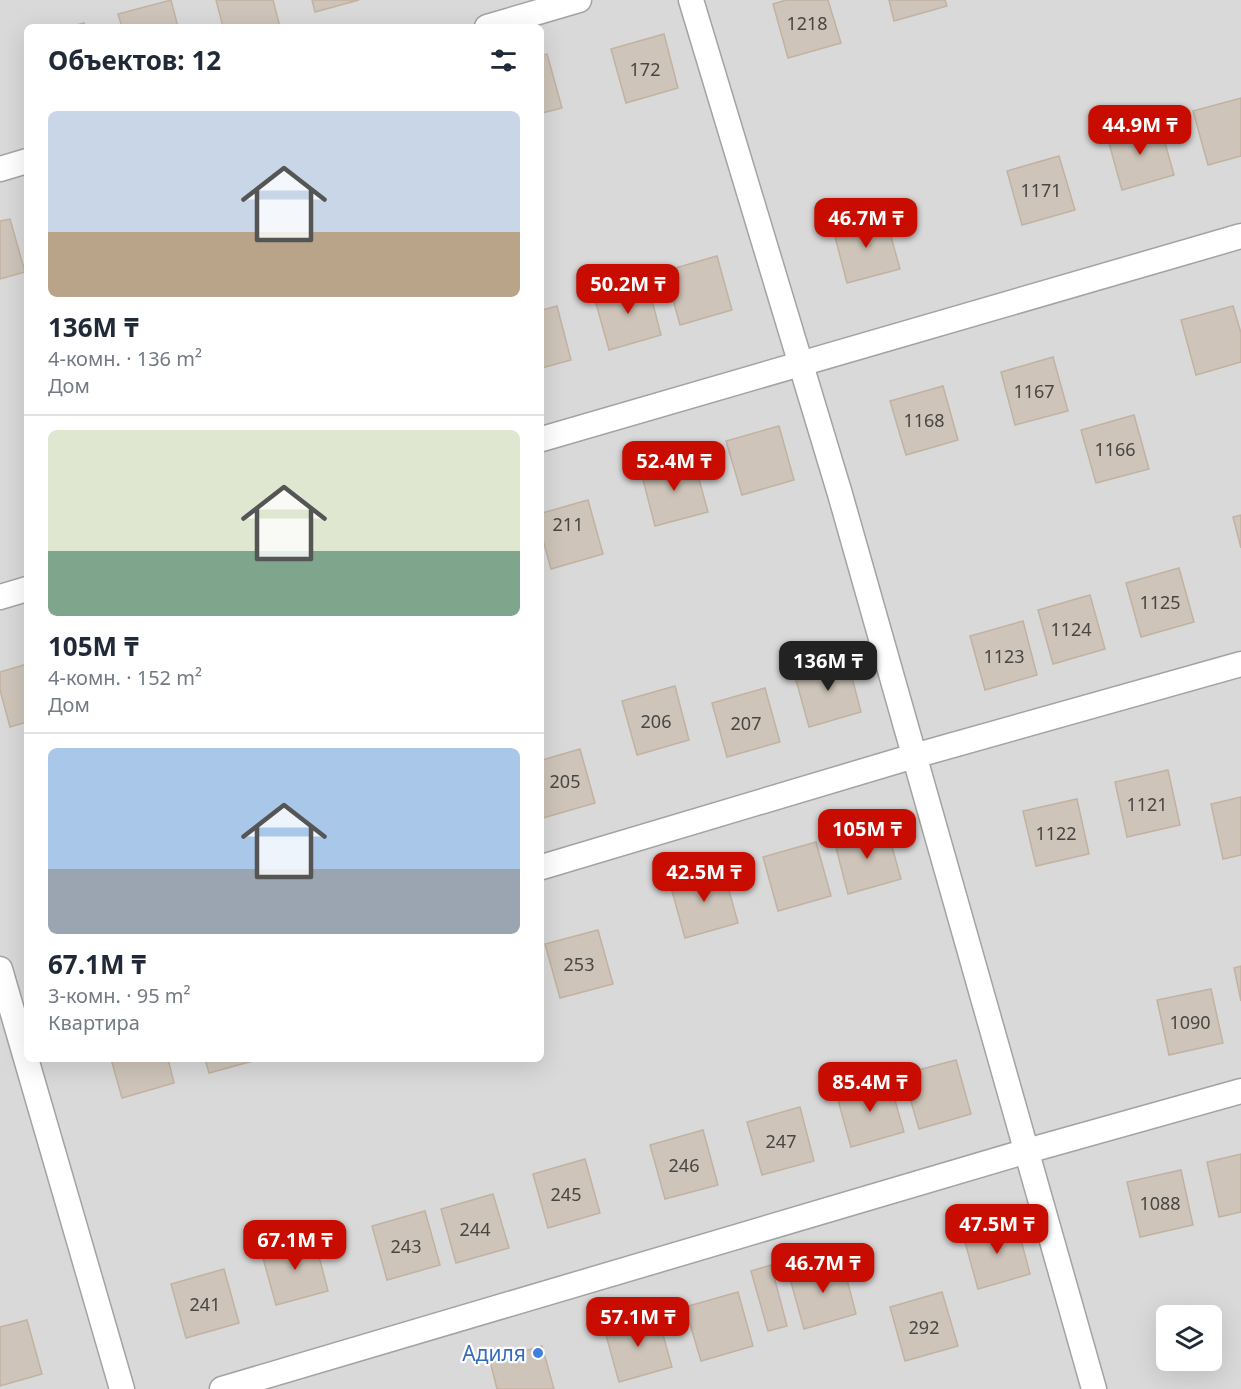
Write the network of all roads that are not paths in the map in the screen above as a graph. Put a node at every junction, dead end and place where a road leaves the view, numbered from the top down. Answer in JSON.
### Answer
{"nodes":[{"id":1,"x":579,"y":0,"type":"edge"},
{"id":2,"x":691,"y":0,"type":"edge"},
{"id":3,"x":497,"y":24,"type":"edge"},
{"id":4,"x":24,"y":162,"type":"edge"},
{"id":5,"x":0,"y":169,"type":"edge"},
{"id":6,"x":1241,"y":236,"type":"edge"},
{"id":7,"x":801,"y":364,"type":"junction"},
{"id":8,"x":544,"y":438,"type":"edge"},
{"id":9,"x":24,"y":590,"type":"edge"},
{"id":10,"x":0,"y":597,"type":"edge"},
{"id":11,"x":1241,"y":664,"type":"edge"},
{"id":12,"x":914,"y":756,"type":"junction"},
{"id":13,"x":544,"y":866,"type":"edge"},
{"id":14,"x":0,"y":969,"type":"edge"},
{"id":15,"x":14,"y":1023,"type":"edge"},
{"id":16,"x":24,"y":1057,"type":"edge"},
{"id":17,"x":26,"y":1062,"type":"edge"},
{"id":18,"x":1241,"y":1091,"type":"edge"},
{"id":19,"x":1027,"y":1151,"type":"junction"},
{"id":20,"x":122,"y":1389,"type":"edge"},
{"id":21,"x":222,"y":1389,"type":"edge"},
{"id":22,"x":1094,"y":1389,"type":"edge"}],
"edges":[{"from":1,"to":3,"type":"street"},
{"from":2,"to":7,"type":"street"},
{"from":4,"to":5,"type":"street"},
{"from":6,"to":7,"type":"street"},
{"from":7,"to":8,"type":"street"},
{"from":7,"to":12,"type":"street"},
{"from":9,"to":10,"type":"street"},
{"from":11,"to":12,"type":"street"},
{"from":12,"to":13,"type":"street"},
{"from":12,"to":19,"type":"street"},
{"from":14,"to":15,"type":"street"},
{"from":15,"to":16,"type":"street"},
{"from":17,"to":20,"type":"street"},
{"from":18,"to":19,"type":"street"},
{"from":19,"to":21,"type":"street"},
{"from":19,"to":22,"type":"street"}]}
